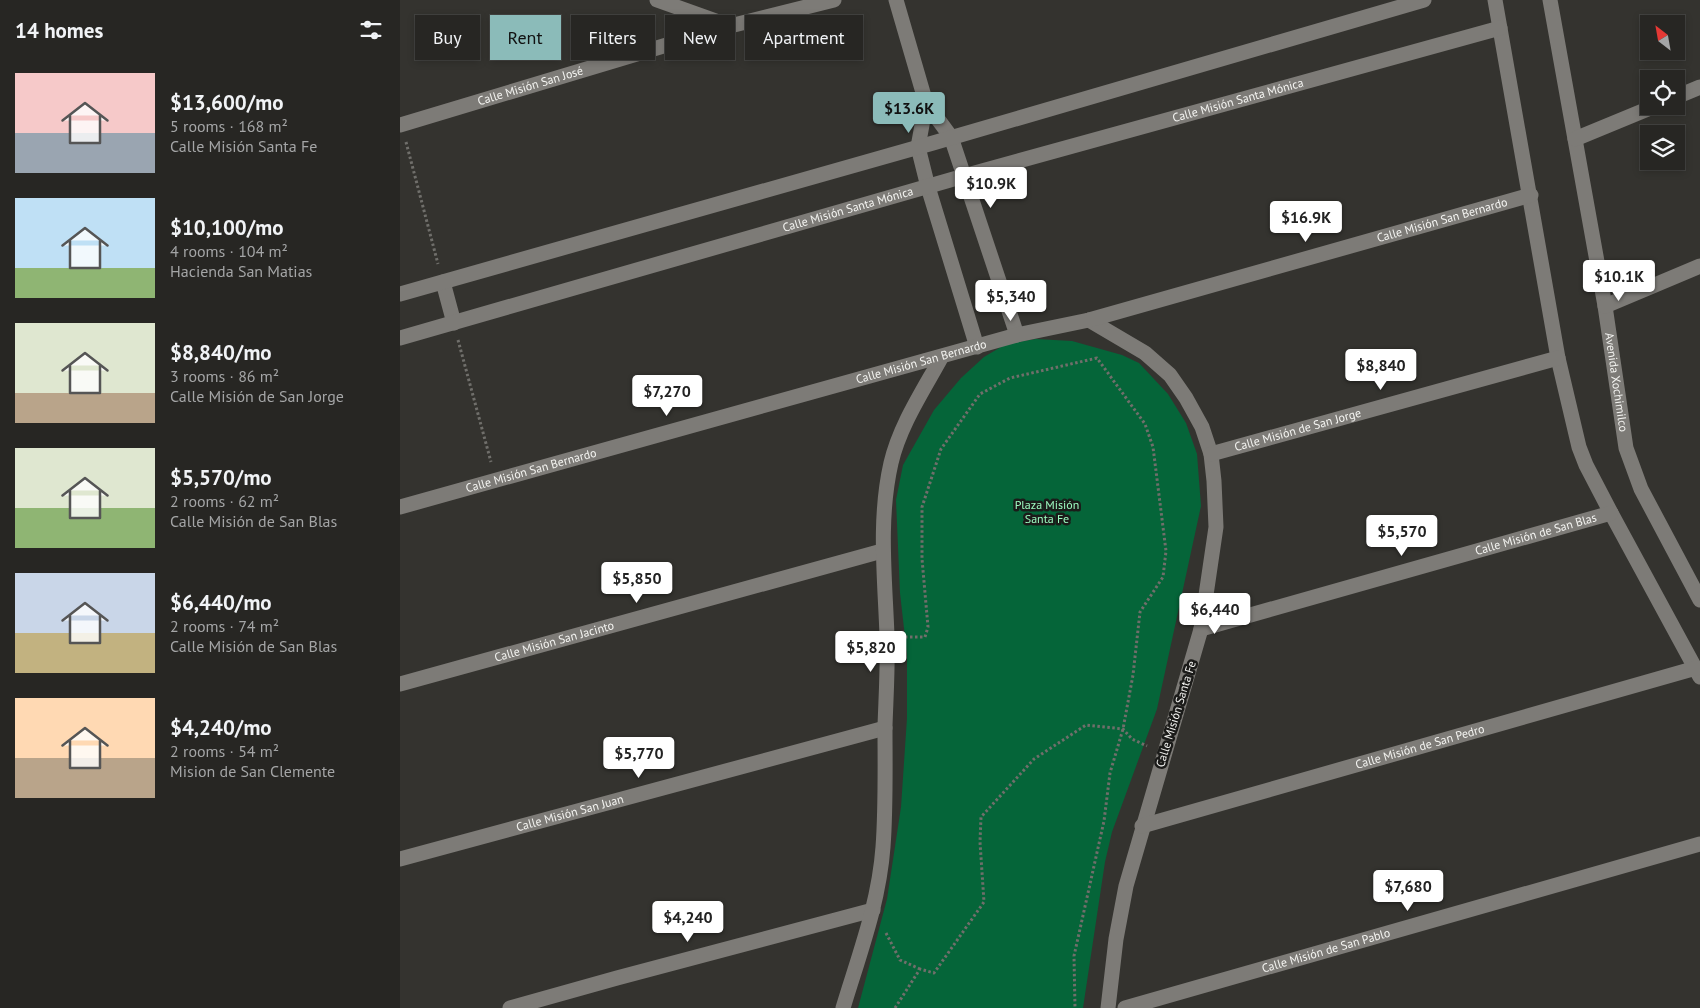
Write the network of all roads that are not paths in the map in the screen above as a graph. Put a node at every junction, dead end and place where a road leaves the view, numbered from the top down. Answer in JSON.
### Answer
{"nodes":[{"id":1,"x":657,"y":0,"type":"edge"},
{"id":2,"x":834,"y":0,"type":"edge"},
{"id":3,"x":896,"y":0,"type":"edge"},
{"id":4,"x":1424,"y":0,"type":"edge"},
{"id":5,"x":1495,"y":0,"type":"edge"},
{"id":6,"x":1550,"y":0,"type":"edge"},
{"id":7,"x":699,"y":15,"type":"edge"},
{"id":8,"x":735,"y":25,"type":"edge"},
{"id":9,"x":1500,"y":28,"type":"junction"},
{"id":10,"x":665,"y":46,"type":"edge"},
{"id":11,"x":1700,"y":88,"type":"edge"},
{"id":12,"x":1685,"y":94,"type":"edge"},
{"id":13,"x":926,"y":103,"type":"junction"},
{"id":14,"x":1640,"y":112,"type":"edge"},
{"id":15,"x":400,"y":125,"type":"edge"},
{"id":16,"x":951,"y":137,"type":"junction"},
{"id":17,"x":1574,"y":139,"type":"junction"},
{"id":18,"x":918,"y":147,"type":"junction"},
{"id":19,"x":964,"y":176,"type":"junction"},
{"id":20,"x":928,"y":187,"type":"junction"},
{"id":21,"x":1531,"y":195,"type":"junction"},
{"id":22,"x":1700,"y":266,"type":"edge"},
{"id":23,"x":443,"y":282,"type":"junction"},
{"id":24,"x":400,"y":294,"type":"edge"},
{"id":25,"x":1605,"y":306,"type":"junction"},
{"id":26,"x":1089,"y":320,"type":"junction"},
{"id":27,"x":454,"y":323,"type":"junction"},
{"id":28,"x":1017,"y":335,"type":"junction"},
{"id":29,"x":400,"y":338,"type":"edge"},
{"id":30,"x":978,"y":347,"type":"junction"},
{"id":31,"x":942,"y":358,"type":"junction"},
{"id":32,"x":1558,"y":358,"type":"junction"},
{"id":33,"x":1211,"y":454,"type":"junction"},
{"id":34,"x":400,"y":507,"type":"edge"},
{"id":35,"x":1611,"y":513,"type":"junction"},
{"id":36,"x":882,"y":551,"type":"junction"},
{"id":37,"x":1700,"y":600,"type":"edge"},
{"id":38,"x":1201,"y":629,"type":"junction"},
{"id":39,"x":1698,"y":672,"type":"edge"},
{"id":40,"x":400,"y":684,"type":"edge"},
{"id":41,"x":885,"y":728,"type":"junction"},
{"id":42,"x":1142,"y":826,"type":"junction"},
{"id":43,"x":1700,"y":844,"type":"edge"},
{"id":44,"x":400,"y":859,"type":"edge"},
{"id":45,"x":873,"y":910,"type":"junction"},
{"id":46,"x":510,"y":1008,"type":"edge"},
{"id":47,"x":843,"y":1008,"type":"edge"},
{"id":48,"x":1108,"y":1008,"type":"edge"},
{"id":49,"x":1125,"y":1008,"type":"edge"}],
"edges":[{"from":1,"to":7,"type":"street"},
{"from":2,"to":8,"type":"street","name":"Calle Misión San José"},
{"from":3,"to":13,"type":"street"},
{"from":4,"to":16,"type":"street"},
{"from":5,"to":9,"type":"street"},
{"from":6,"to":17,"type":"street","name":"Avenida Xochimilco"},
{"from":9,"to":19,"type":"street","name":"Calle Misión Santa Mónica"},
{"from":9,"to":21,"type":"street"},
{"from":10,"to":15,"type":"street","name":"Calle Misión San José"},
{"from":11,"to":12,"type":"street"},
{"from":13,"to":16,"type":"street"},
{"from":13,"to":18,"type":"street"},
{"from":14,"to":17,"type":"street"},
{"from":16,"to":18,"type":"street"},
{"from":16,"to":19,"type":"street"},
{"from":17,"to":25,"type":"street","name":"Avenida Xochimilco"},
{"from":18,"to":20,"type":"street"},
{"from":18,"to":23,"type":"street"},
{"from":19,"to":20,"type":"street","name":"Calle Misión Santa Mónica"},
{"from":19,"to":28,"type":"street"},
{"from":20,"to":27,"type":"street","name":"Calle Misión Santa Mónica"},
{"from":20,"to":30,"type":"street"},
{"from":21,"to":26,"type":"street","name":"Calle Misión San Bernardo"},
{"from":21,"to":32,"type":"street"},
{"from":22,"to":25,"type":"street"},
{"from":23,"to":24,"type":"street"},
{"from":23,"to":27,"type":"street"},
{"from":25,"to":37,"type":"street","name":"Avenida Xochimilco"},
{"from":26,"to":28,"type":"street","name":"Calle Misión San Bernardo"},
{"from":26,"to":33,"type":"street","name":"Calle Misión Santa Fe"},
{"from":27,"to":29,"type":"street","name":"Calle Misión Santa Mónica"},
{"from":28,"to":30,"type":"street","name":"Calle Misión San Bernardo"},
{"from":30,"to":31,"type":"street","name":"Calle Misión San Bernardo"},
{"from":31,"to":34,"type":"street","name":"Calle Misión San Bernardo"},
{"from":31,"to":36,"type":"street"},
{"from":32,"to":33,"type":"street","name":"Calle Misión de San Jorge"},
{"from":32,"to":35,"type":"street"},
{"from":33,"to":38,"type":"street","name":"Calle Misión Santa Fe"},
{"from":35,"to":38,"type":"street","name":"Calle Misión de San Blas"},
{"from":35,"to":39,"type":"street"},
{"from":36,"to":40,"type":"street","name":"Calle Misión San Jacinto"},
{"from":36,"to":41,"type":"street"},
{"from":38,"to":42,"type":"street","name":"Calle Misión Santa Fe"},
{"from":39,"to":42,"type":"street","name":"Calle Misión de San Pedro"},
{"from":41,"to":44,"type":"street","name":"Calle Misión San Juan"},
{"from":41,"to":45,"type":"street"},
{"from":42,"to":48,"type":"street","name":"Calle Misión Santa Fe"},
{"from":43,"to":49,"type":"street","name":"Calle Misión de San Pablo"},
{"from":45,"to":46,"type":"street"},
{"from":45,"to":47,"type":"street"}]}
